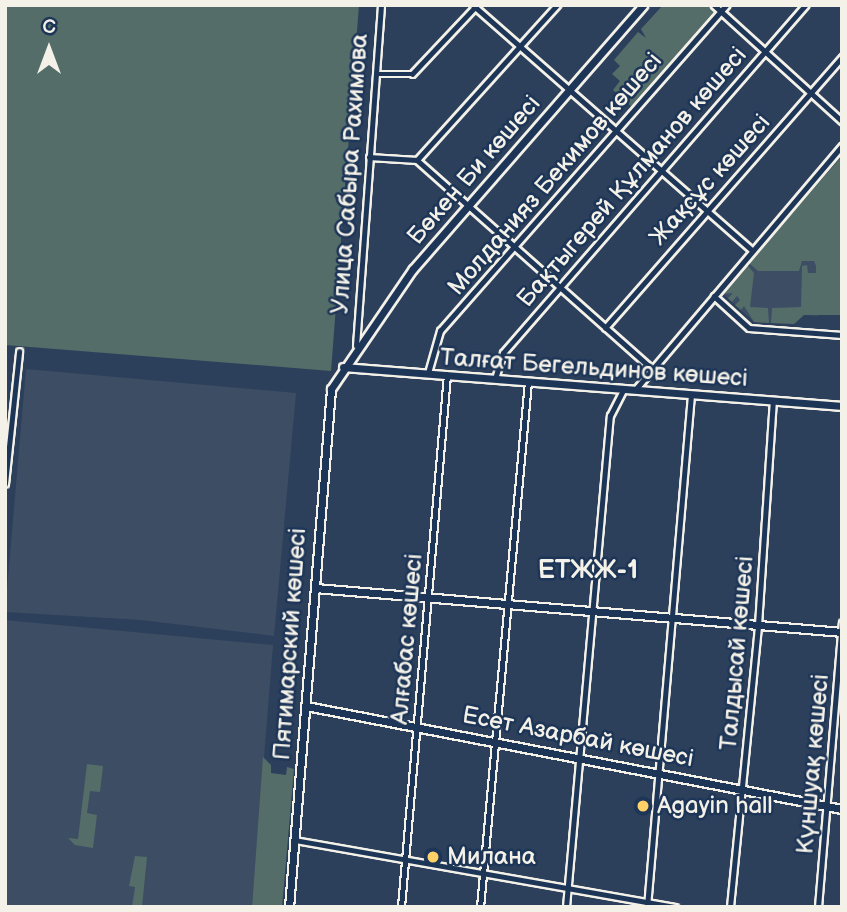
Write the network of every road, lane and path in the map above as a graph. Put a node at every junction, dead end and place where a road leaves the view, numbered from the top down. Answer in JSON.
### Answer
{"nodes":[{"id":1,"x":381,"y":5,"type":"edge"},
{"id":2,"x":557,"y":5,"type":"edge"},
{"id":3,"x":643,"y":5,"type":"edge"},
{"id":4,"x":715,"y":5,"type":"edge"},
{"id":5,"x":726,"y":5,"type":"edge"},
{"id":6,"x":806,"y":5,"type":"edge"},
{"id":7,"x":475,"y":6,"type":"edge"},
{"id":8,"x":721,"y":11,"type":"junction"},
{"id":9,"x":520,"y":46,"type":"junction"},
{"id":10,"x":765,"y":51,"type":"junction"},
{"id":11,"x":842,"y":57,"type":"edge"},
{"id":12,"x":376,"y":74,"type":"junction"},
{"id":13,"x":570,"y":89,"type":"junction"},
{"id":14,"x":811,"y":93,"type":"junction"},
{"id":15,"x":842,"y":121,"type":"edge"},
{"id":16,"x":616,"y":129,"type":"junction"},
{"id":17,"x":842,"y":146,"type":"edge"},
{"id":18,"x":369,"y":157,"type":"junction"},
{"id":19,"x":417,"y":160,"type":"junction"},
{"id":20,"x":661,"y":169,"type":"junction"},
{"id":21,"x":467,"y":205,"type":"junction"},
{"id":22,"x":705,"y":209,"type":"junction"},
{"id":23,"x":514,"y":246,"type":"junction"},
{"id":24,"x":751,"y":249,"type":"junction"},
{"id":25,"x":558,"y":287,"type":"junction"},
{"id":26,"x":713,"y":296,"type":"junction"},
{"id":27,"x":605,"y":328,"type":"junction"},
{"id":28,"x":842,"y":335,"type":"edge"},
{"id":29,"x":356,"y":346,"type":"junction"},
{"id":30,"x":19,"y":352,"type":"dead end"},
{"id":31,"x":343,"y":367,"type":"junction"},
{"id":32,"x":650,"y":367,"type":"junction"},
{"id":33,"x":428,"y":374,"type":"junction"},
{"id":34,"x":447,"y":375,"type":"junction"},
{"id":35,"x":495,"y":379,"type":"junction"},
{"id":36,"x":528,"y":381,"type":"junction"},
{"id":37,"x":332,"y":385,"type":"joint"},
{"id":38,"x":624,"y":389,"type":"junction"},
{"id":39,"x":635,"y":390,"type":"junction"},
{"id":40,"x":691,"y":395,"type":"junction"},
{"id":41,"x":773,"y":401,"type":"junction"},
{"id":42,"x":842,"y":406,"type":"edge"},
{"id":43,"x":6,"y":475,"type":"edge"},
{"id":44,"x":5,"y":484,"type":"edge"},
{"id":45,"x":315,"y":587,"type":"junction"},
{"id":46,"x":429,"y":598,"type":"junction"},
{"id":47,"x":509,"y":605,"type":"junction"},
{"id":48,"x":593,"y":612,"type":"junction"},
{"id":49,"x":675,"y":619,"type":"junction"},
{"id":50,"x":758,"y":625,"type":"junction"},
{"id":51,"x":841,"y":629,"type":"edge"},
{"id":52,"x":306,"y":706,"type":"junction"},
{"id":53,"x":417,"y":725,"type":"junction"},
{"id":54,"x":498,"y":742,"type":"junction"},
{"id":55,"x":580,"y":756,"type":"junction"},
{"id":56,"x":663,"y":771,"type":"junction"},
{"id":57,"x":744,"y":790,"type":"junction"},
{"id":58,"x":828,"y":806,"type":"junction"},
{"id":59,"x":842,"y":808,"type":"edge"},
{"id":60,"x":295,"y":840,"type":"junction"},
{"id":61,"x":405,"y":858,"type":"junction"},
{"id":62,"x":484,"y":874,"type":"junction"},
{"id":63,"x":568,"y":889,"type":"junction"},
{"id":64,"x":648,"y":904,"type":"edge"},
{"id":65,"x":289,"y":907,"type":"edge"},
{"id":66,"x":401,"y":907,"type":"edge"},
{"id":67,"x":480,"y":907,"type":"edge"},
{"id":68,"x":566,"y":907,"type":"edge"},
{"id":69,"x":675,"y":907,"type":"edge"},
{"id":70,"x":730,"y":907,"type":"edge"},
{"id":71,"x":818,"y":907,"type":"edge"}],
"edges":[{"from":1,"to":12,"type":"street","name":"Улица Сабыра Рахимова"},
{"from":2,"to":9,"type":"street"},
{"from":3,"to":13,"type":"street","name":"Бөкен Би көшесі"},
{"from":4,"to":8,"type":"street"},
{"from":5,"to":8,"type":"street","name":"Молданияз Бекимов көшесі"},
{"from":6,"to":10,"type":"street","name":"Бақтыгерей Құлманов көшесі"},
{"from":7,"to":9,"type":"street"},
{"from":7,"to":12,"type":"street"},
{"from":8,"to":10,"type":"street"},
{"from":8,"to":16,"type":"street","name":"Молданияз Бекимов көшесі"},
{"from":9,"to":13,"type":"street"},
{"from":9,"to":19,"type":"street"},
{"from":10,"to":14,"type":"street"},
{"from":10,"to":20,"type":"street","name":"Бақтыгерей Құлманов көшесі"},
{"from":11,"to":14,"type":"street","name":"Жақсұс көшесі"},
{"from":12,"to":18,"type":"street","name":"Улица Сабыра Рахимова"},
{"from":13,"to":16,"type":"street"},
{"from":13,"to":21,"type":"street","name":"Бөкен Би көшесі"},
{"from":14,"to":15,"type":"street"},
{"from":14,"to":22,"type":"street","name":"Жақсұс көшесі"},
{"from":16,"to":20,"type":"street"},
{"from":16,"to":23,"type":"street","name":"Молданияз Бекимов көшесі"},
{"from":17,"to":24,"type":"street"},
{"from":18,"to":19,"type":"street"},
{"from":18,"to":29,"type":"street","name":"Улица Сабыра Рахимова"},
{"from":19,"to":21,"type":"street"},
{"from":20,"to":22,"type":"street"},
{"from":20,"to":25,"type":"street","name":"Бақтыгерей Құлманов көшесі"},
{"from":21,"to":23,"type":"street"},
{"from":21,"to":29,"type":"street","name":"Бөкен Би көшесі"},
{"from":22,"to":24,"type":"street"},
{"from":22,"to":27,"type":"street","name":"Жақсұс көшесі"},
{"from":23,"to":25,"type":"street"},
{"from":23,"to":33,"type":"street","name":"Молданияз Бекимов көшесі"},
{"from":24,"to":26,"type":"street"},
{"from":25,"to":27,"type":"street"},
{"from":25,"to":35,"type":"street","name":"Бақтыгерей Құлманов көшесі"},
{"from":26,"to":28,"type":"street"},
{"from":26,"to":32,"type":"street"},
{"from":27,"to":32,"type":"street"},
{"from":29,"to":31,"type":"street","name":"Бөкен Би көшесі"},
{"from":30,"to":43,"type":"street"},
{"from":31,"to":33,"type":"street","name":"Талғат Бегельдинов көшесі"},
{"from":31,"to":37,"type":"street","name":"Бөкен Би көшесі"},
{"from":32,"to":39,"type":"street"},
{"from":33,"to":34,"type":"street","name":"Талғат Бегельдинов көшесі"},
{"from":34,"to":35,"type":"street","name":"Талғат Бегельдинов көшесі"},
{"from":34,"to":46,"type":"street","name":"Алғабас көшесі"},
{"from":35,"to":36,"type":"street","name":"Талғат Бегельдинов көшесі"},
{"from":36,"to":38,"type":"street","name":"Талғат Бегельдинов көшесі"},
{"from":36,"to":47,"type":"street"},
{"from":37,"to":45,"type":"street","name":"Пятимарский көшесі"},
{"from":38,"to":39,"type":"street","name":"Талғат Бегельдинов көшесі"},
{"from":38,"to":48,"type":"street"},
{"from":39,"to":40,"type":"street","name":"Талғат Бегельдинов көшесі"},
{"from":40,"to":41,"type":"street","name":"Талғат Бегельдинов көшесі"},
{"from":40,"to":49,"type":"street"},
{"from":41,"to":42,"type":"street","name":"Талғат Бегельдинов көшесі"},
{"from":41,"to":50,"type":"street","name":"Талдысай көшесі"},
{"from":43,"to":44,"type":"street"},
{"from":45,"to":46,"type":"street"},
{"from":45,"to":52,"type":"street","name":"Пятимарский көшесі"},
{"from":46,"to":47,"type":"street"},
{"from":46,"to":53,"type":"street","name":"Алғабас көшесі"},
{"from":47,"to":48,"type":"street"},
{"from":47,"to":54,"type":"street"},
{"from":48,"to":49,"type":"street"},
{"from":48,"to":55,"type":"street"},
{"from":49,"to":50,"type":"street"},
{"from":49,"to":56,"type":"street"},
{"from":50,"to":51,"type":"street"},
{"from":50,"to":57,"type":"street","name":"Талдысай көшесі"},
{"from":51,"to":58,"type":"street","name":"Күншуақ көшесі"},
{"from":52,"to":53,"type":"street","name":"Есет Азарбай көшесі"},
{"from":52,"to":60,"type":"street","name":"Пятимарский көшесі"},
{"from":53,"to":54,"type":"street","name":"Есет Азарбай көшесі"},
{"from":53,"to":61,"type":"street","name":"Алғабас көшесі"},
{"from":54,"to":55,"type":"street","name":"Есет Азарбай көшесі"},
{"from":54,"to":62,"type":"street"},
{"from":55,"to":56,"type":"street","name":"Есет Азарбай көшесі"},
{"from":55,"to":63,"type":"street"},
{"from":56,"to":57,"type":"street","name":"Есет Азарбай көшесі"},
{"from":56,"to":64,"type":"street"},
{"from":57,"to":58,"type":"street","name":"Есет Азарбай көшесі"},
{"from":57,"to":70,"type":"street","name":"Талдысай көшесі"},
{"from":58,"to":59,"type":"street","name":"Есет Азарбай көшесі"},
{"from":58,"to":71,"type":"street","name":"Күншуақ көшесі"},
{"from":60,"to":61,"type":"street"},
{"from":60,"to":65,"type":"street","name":"Пятимарский көшесі"},
{"from":61,"to":62,"type":"street"},
{"from":61,"to":66,"type":"street","name":"Алғабас көшесі"},
{"from":62,"to":63,"type":"street"},
{"from":62,"to":67,"type":"street"},
{"from":63,"to":64,"type":"street"},
{"from":63,"to":68,"type":"street"},
{"from":64,"to":69,"type":"street"}]}
